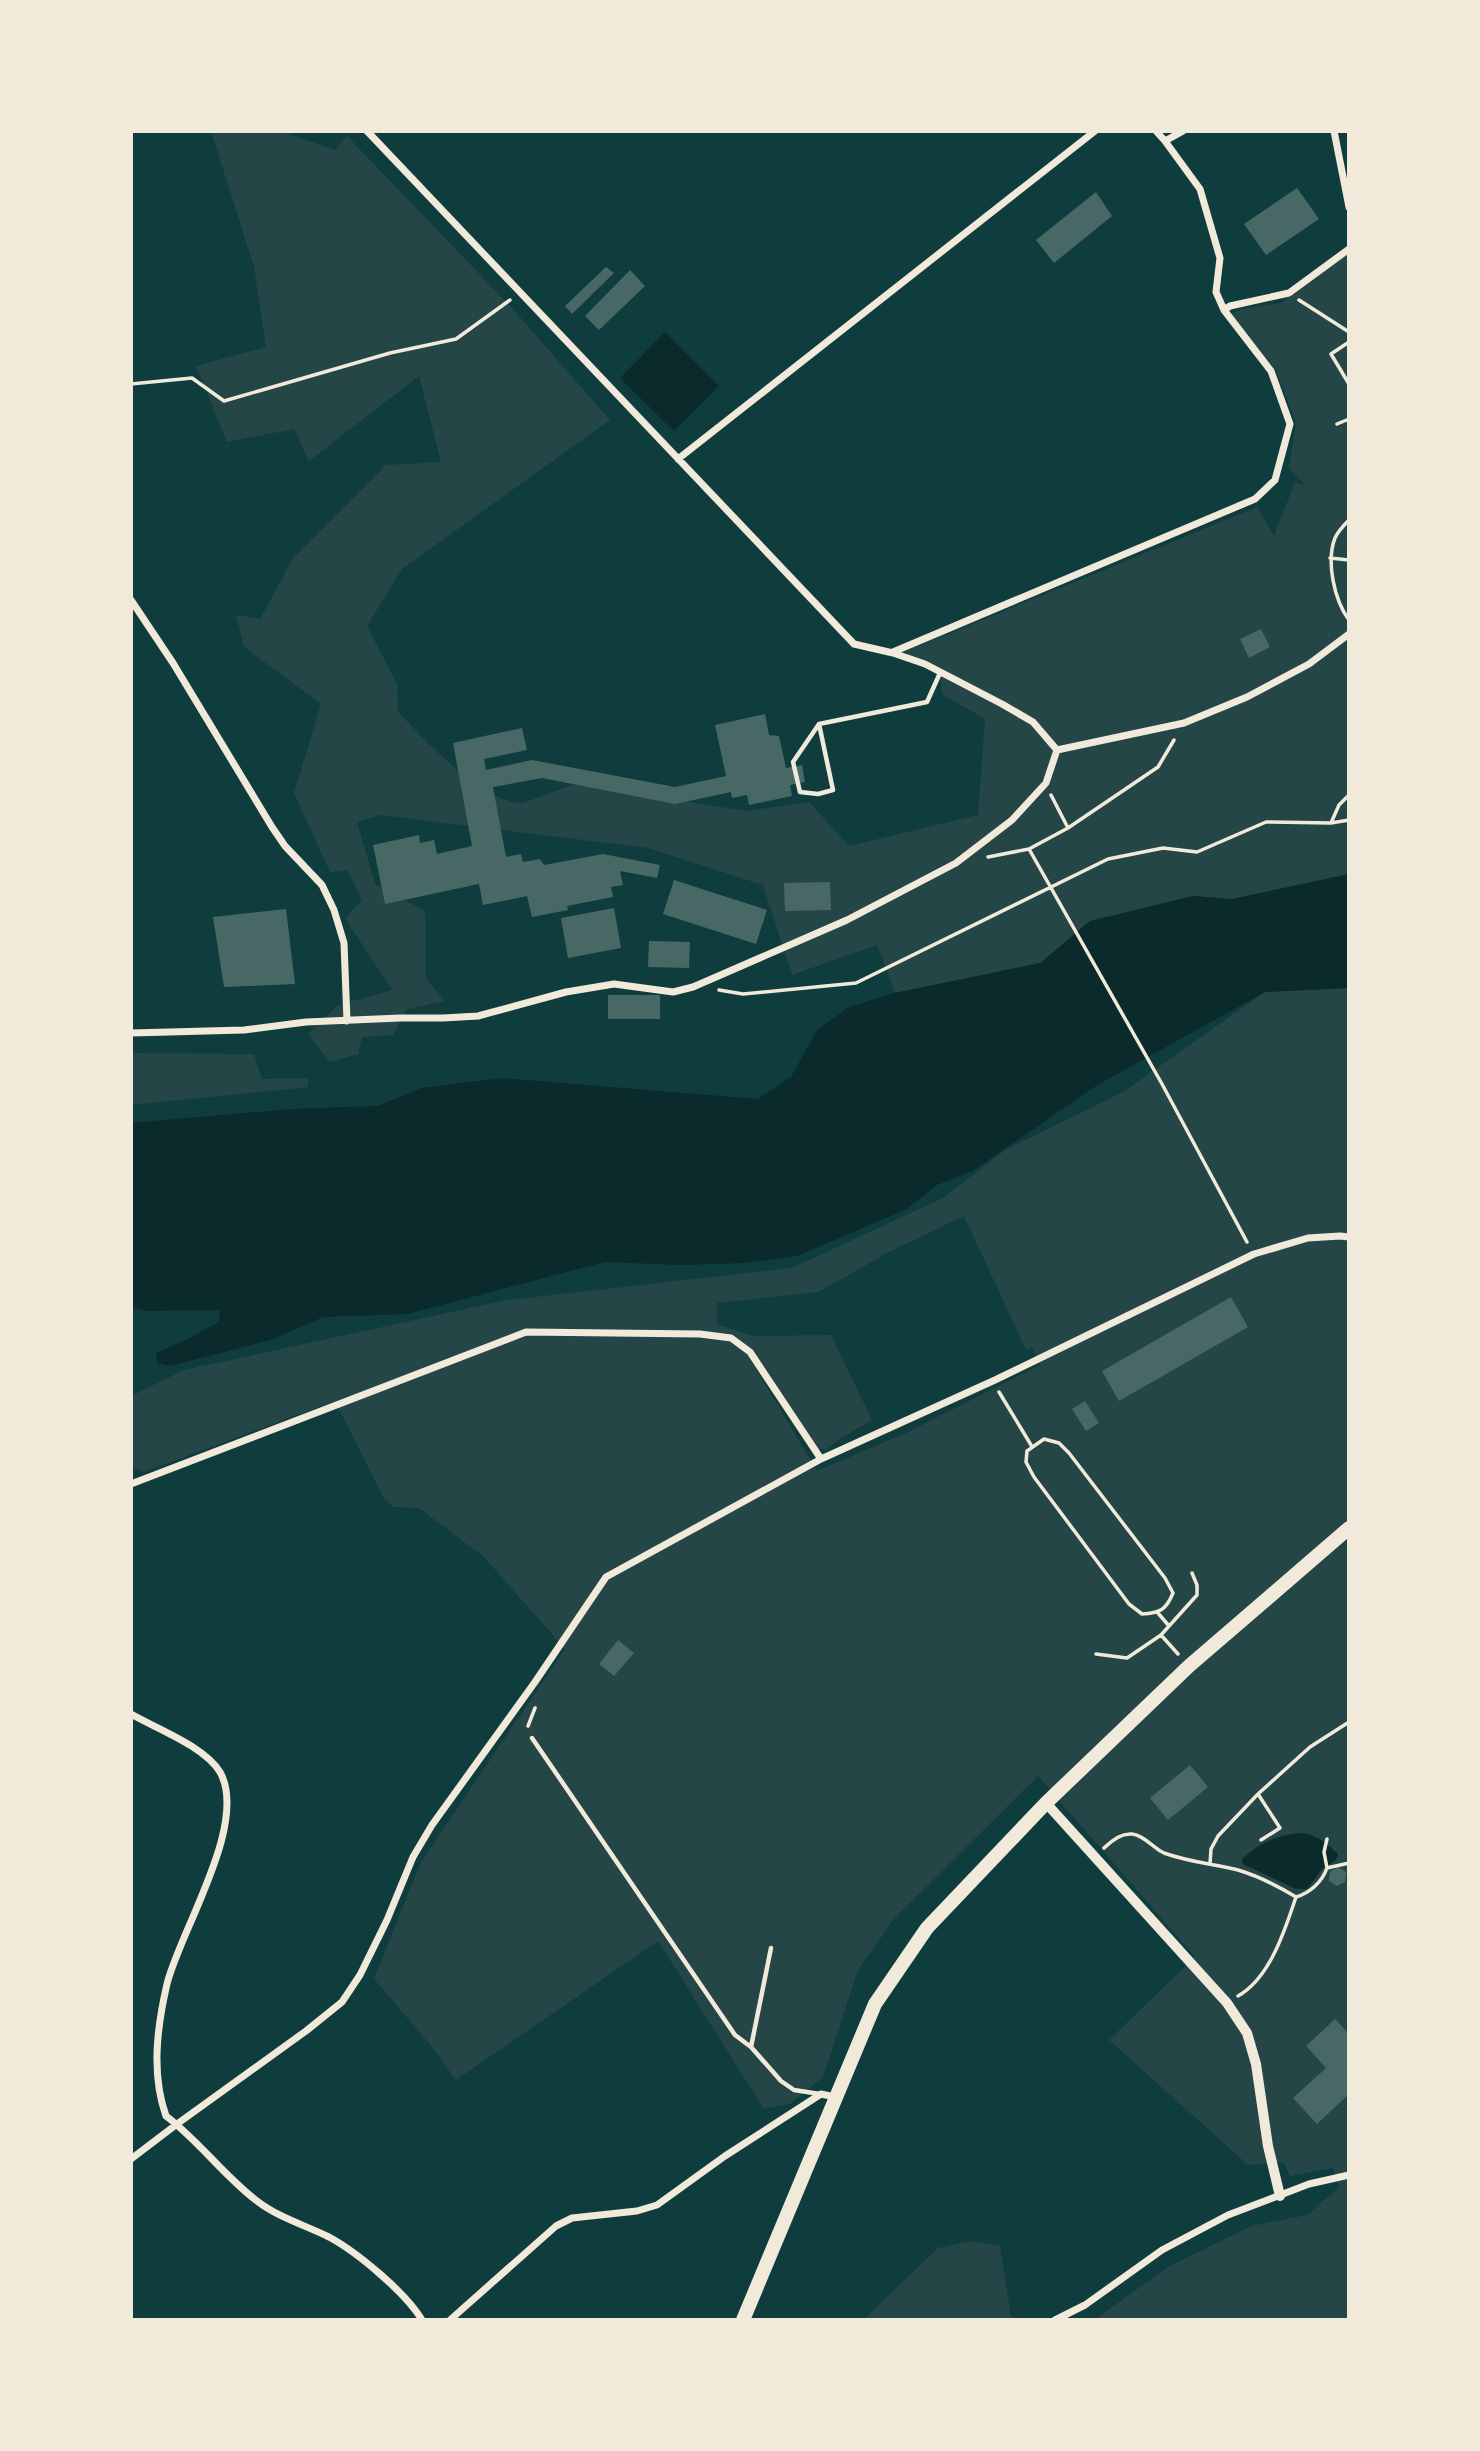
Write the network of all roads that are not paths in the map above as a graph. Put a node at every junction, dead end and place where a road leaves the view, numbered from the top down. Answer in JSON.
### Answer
{"nodes":[{"id":1,"x":367,"y":131,"type":"edge"},
{"id":2,"x":1096,"y":131,"type":"edge"},
{"id":3,"x":1156,"y":131,"type":"edge"},
{"id":4,"x":1183,"y":131,"type":"edge"},
{"id":5,"x":1334,"y":131,"type":"edge"},
{"id":6,"x":1165,"y":141,"type":"junction"},
{"id":7,"x":1349,"y":207,"type":"edge"},
{"id":8,"x":1349,"y":248,"type":"edge"},
{"id":9,"x":1224,"y":310,"type":"junction"},
{"id":10,"x":678,"y":459,"type":"junction"},
{"id":11,"x":131,"y":600,"type":"edge"},
{"id":12,"x":1349,"y":634,"type":"edge"},
{"id":13,"x":892,"y":653,"type":"junction"},
{"id":14,"x":940,"y":672,"type":"junction"},
{"id":15,"x":819,"y":724,"type":"junction"},
{"id":16,"x":1057,"y":750,"type":"junction"},
{"id":17,"x":347,"y":1021,"type":"junction"},
{"id":18,"x":131,"y":1033,"type":"edge"},
{"id":19,"x":1349,"y":1237,"type":"edge"},
{"id":20,"x":821,"y":1459,"type":"junction"},
{"id":21,"x":131,"y":1484,"type":"edge"},
{"id":22,"x":1349,"y":1528,"type":"edge"},
{"id":23,"x":131,"y":1714,"type":"edge"},
{"id":24,"x":532,"y":1738,"type":"dead end"},
{"id":25,"x":1045,"y":1803,"type":"junction"},
{"id":26,"x":771,"y":1948,"type":"dead end"},
{"id":27,"x":751,"y":2047,"type":"junction"},
{"id":28,"x":828,"y":2096,"type":"junction"},
{"id":29,"x":177,"y":2124,"type":"junction"},
{"id":30,"x":131,"y":2159,"type":"edge"},
{"id":31,"x":1349,"y":2175,"type":"edge"},
{"id":32,"x":1280,"y":2196,"type":"junction"},
{"id":33,"x":422,"y":2320,"type":"edge"},
{"id":34,"x":450,"y":2320,"type":"edge"},
{"id":35,"x":743,"y":2320,"type":"edge"},
{"id":36,"x":1055,"y":2320,"type":"edge"}],
"edges":[{"from":1,"to":10,"type":"street"},
{"from":2,"to":10,"type":"street"},
{"from":3,"to":6,"type":"street"},
{"from":4,"to":6,"type":"street"},
{"from":5,"to":7,"type":"street"},
{"from":6,"to":9,"type":"street"},
{"from":8,"to":9,"type":"street"},
{"from":9,"to":13,"type":"street"},
{"from":10,"to":13,"type":"street"},
{"from":11,"to":17,"type":"street"},
{"from":12,"to":16,"type":"street"},
{"from":13,"to":14,"type":"street"},
{"from":14,"to":15,"type":"lane"},
{"from":14,"to":16,"type":"street"},
{"from":15,"to":15,"type":"lane"},
{"from":16,"to":17,"type":"street"},
{"from":17,"to":18,"type":"street"},
{"from":19,"to":20,"type":"street"},
{"from":20,"to":21,"type":"street"},
{"from":20,"to":29,"type":"street"},
{"from":22,"to":25,"type":"main road"},
{"from":23,"to":29,"type":"street"},
{"from":24,"to":27,"type":"lane"},
{"from":25,"to":28,"type":"main road"},
{"from":25,"to":32,"type":"street"},
{"from":26,"to":27,"type":"lane"},
{"from":27,"to":28,"type":"lane"},
{"from":28,"to":34,"type":"street"},
{"from":28,"to":35,"type":"main road"},
{"from":29,"to":30,"type":"street"},
{"from":29,"to":33,"type":"street"},
{"from":31,"to":32,"type":"street"},
{"from":32,"to":36,"type":"street"}]}
